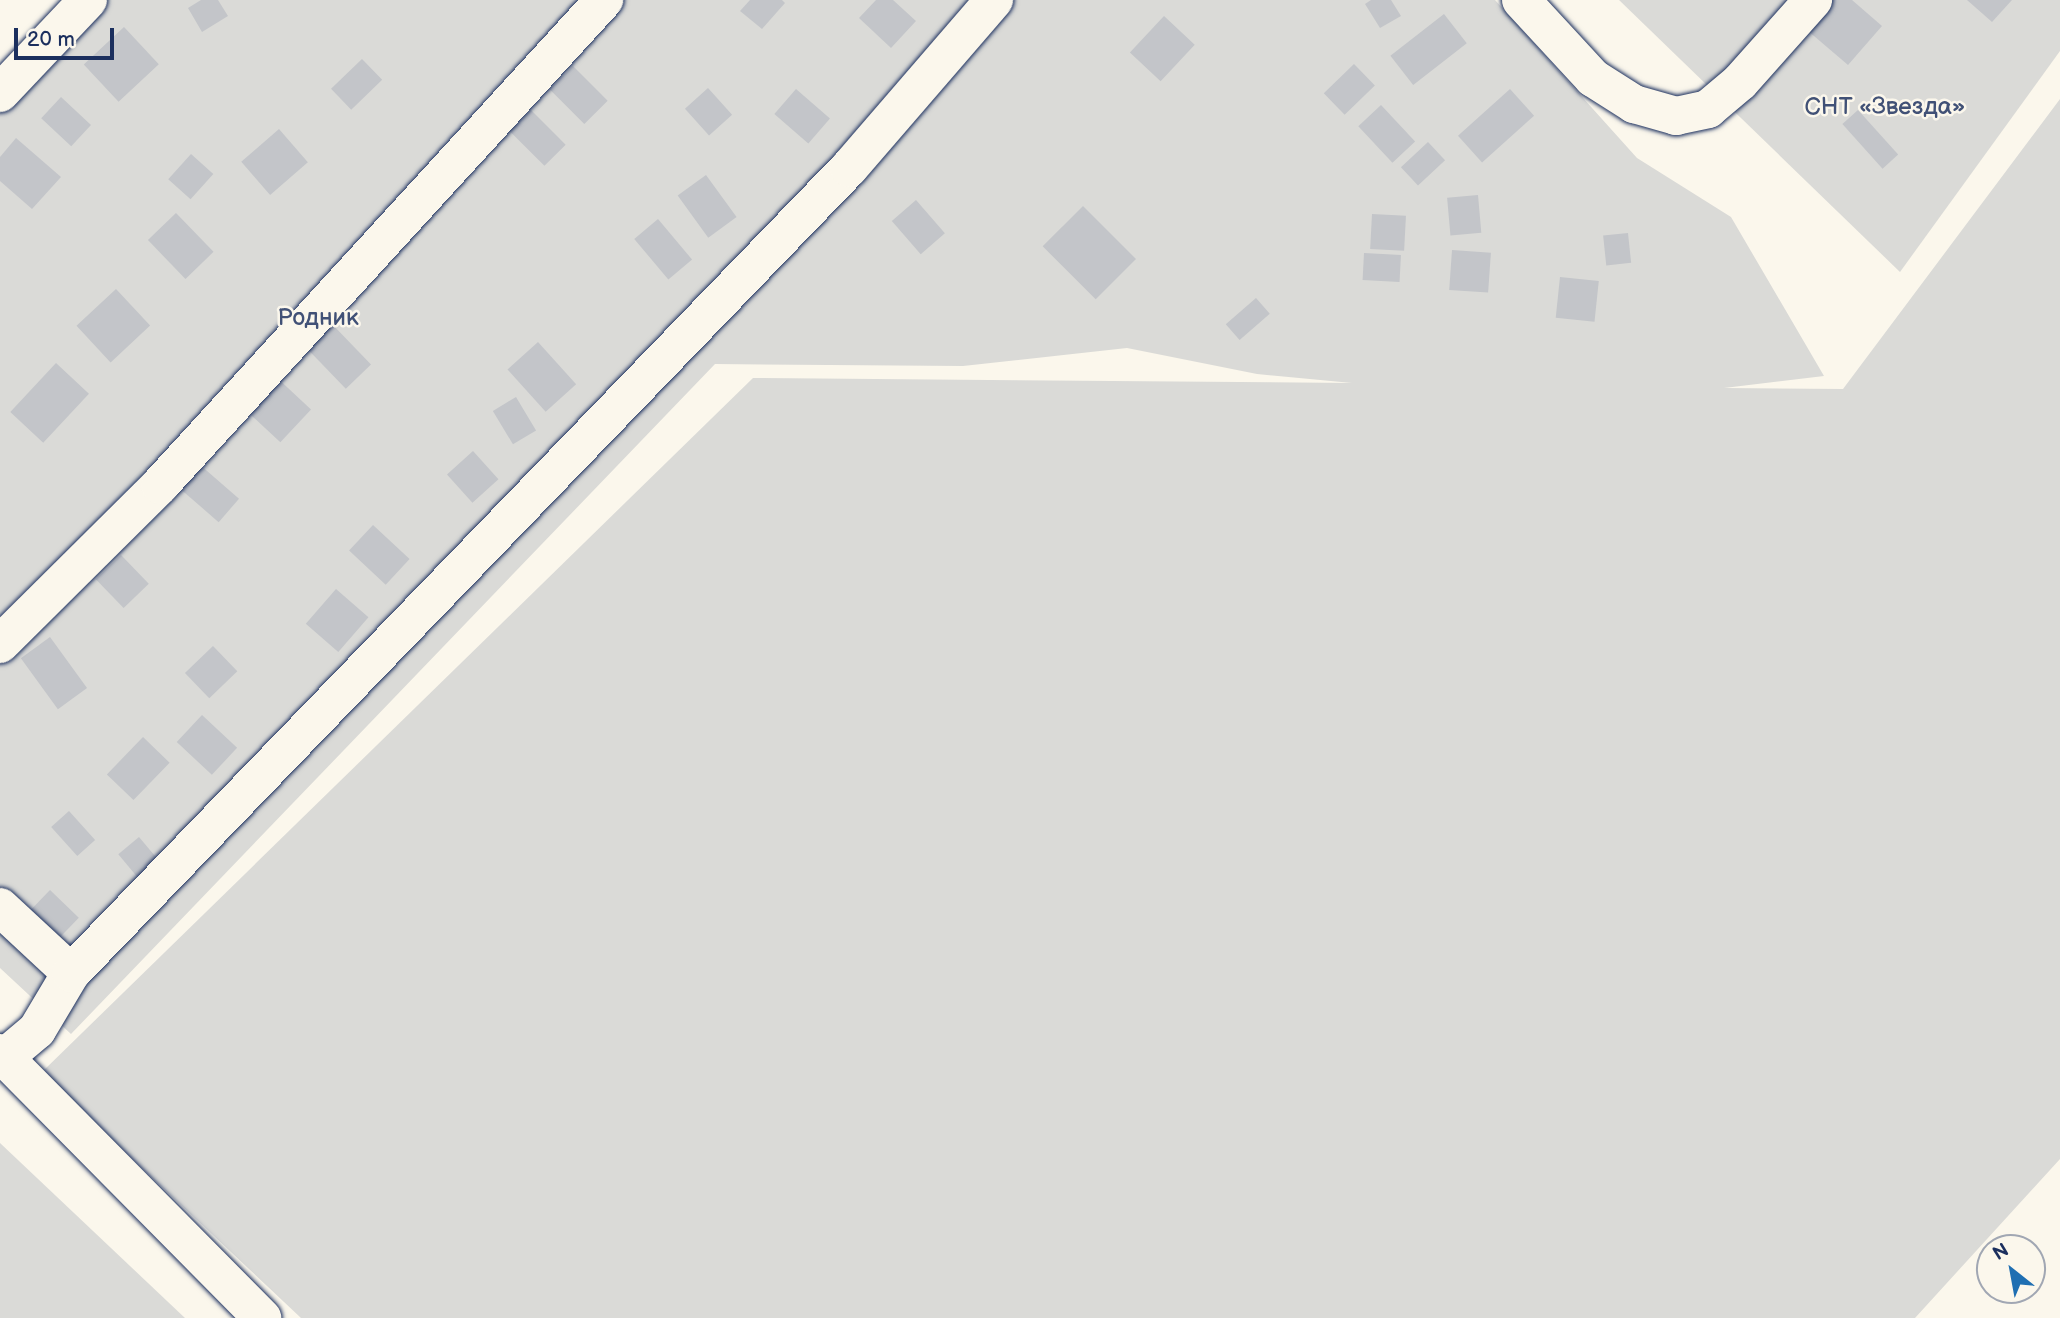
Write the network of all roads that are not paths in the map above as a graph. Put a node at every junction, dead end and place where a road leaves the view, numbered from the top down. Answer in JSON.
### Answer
{"nodes":[{"id":1,"x":88,"y":0,"type":"edge"},
{"id":2,"x":604,"y":0,"type":"edge"},
{"id":3,"x":994,"y":0,"type":"edge"},
{"id":4,"x":1521,"y":0,"type":"edge"},
{"id":5,"x":1812,"y":0,"type":"edge"},
{"id":6,"x":0,"y":93,"type":"edge"},
{"id":7,"x":0,"y":644,"type":"edge"},
{"id":8,"x":0,"y":908,"type":"edge"},
{"id":9,"x":71,"y":973,"type":"junction"},
{"id":10,"x":2,"y":1055,"type":"edge"},
{"id":11,"x":262,"y":1318,"type":"edge"}],
"edges":[{"from":1,"to":6,"type":"street"},
{"from":2,"to":7,"type":"street"},
{"from":3,"to":9,"type":"street"},
{"from":4,"to":5,"type":"street"},
{"from":8,"to":9,"type":"street"},
{"from":9,"to":10,"type":"street"},
{"from":10,"to":11,"type":"street"}]}
